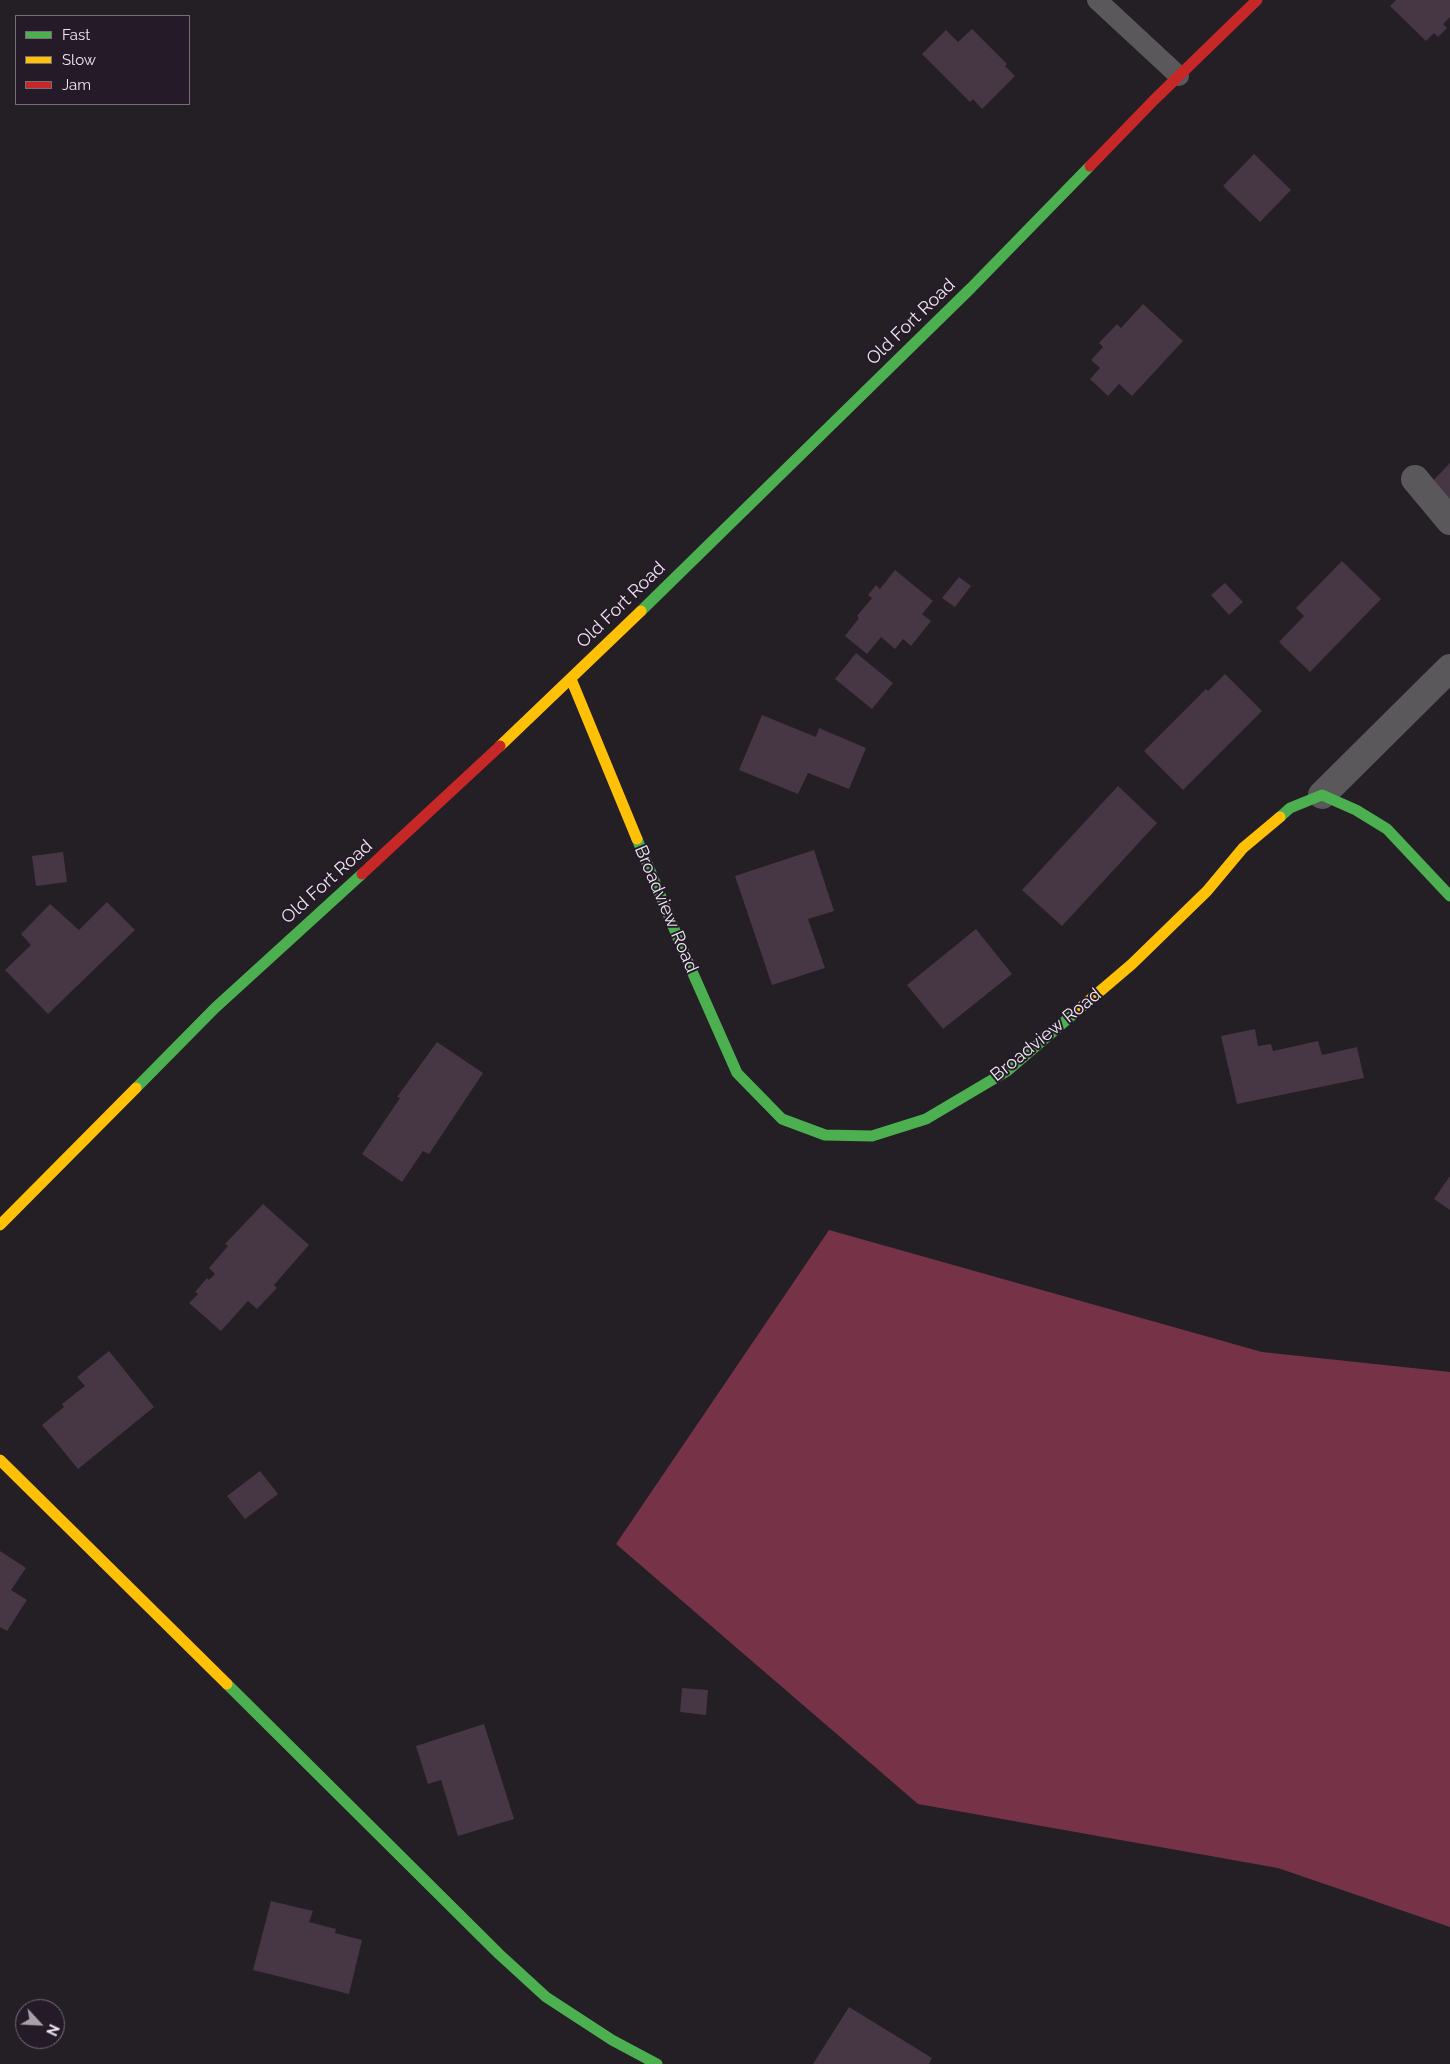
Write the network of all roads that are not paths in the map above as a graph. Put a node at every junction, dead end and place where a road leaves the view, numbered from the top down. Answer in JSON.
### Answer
{"nodes":[{"id":1,"x":1097,"y":0,"type":"edge"},
{"id":2,"x":1257,"y":0,"type":"edge"},
{"id":3,"x":1179,"y":76,"type":"junction"},
{"id":4,"x":1415,"y":479,"type":"dead end"},
{"id":5,"x":1450,"y":521,"type":"edge"},
{"id":6,"x":1450,"y":668,"type":"edge"},
{"id":7,"x":571,"y":679,"type":"junction"},
{"id":8,"x":1322,"y":795,"type":"junction"},
{"id":9,"x":1450,"y":896,"type":"edge"},
{"id":10,"x":0,"y":1225,"type":"edge"},
{"id":11,"x":0,"y":1460,"type":"edge"},
{"id":12,"x":657,"y":2064,"type":"edge"}],
"edges":[{"from":1,"to":3,"type":"lane"},
{"from":2,"to":3,"type":"street","name":"Old Fort Road"},
{"from":3,"to":7,"type":"street","name":"Old Fort Road"},
{"from":4,"to":5,"type":"street"},
{"from":6,"to":8,"type":"street","name":"Broadview Road"},
{"from":7,"to":8,"type":"street","name":"Broadview Road"},
{"from":7,"to":10,"type":"street","name":"Old Fort Road"},
{"from":8,"to":9,"type":"street"},
{"from":11,"to":12,"type":"street"}]}
